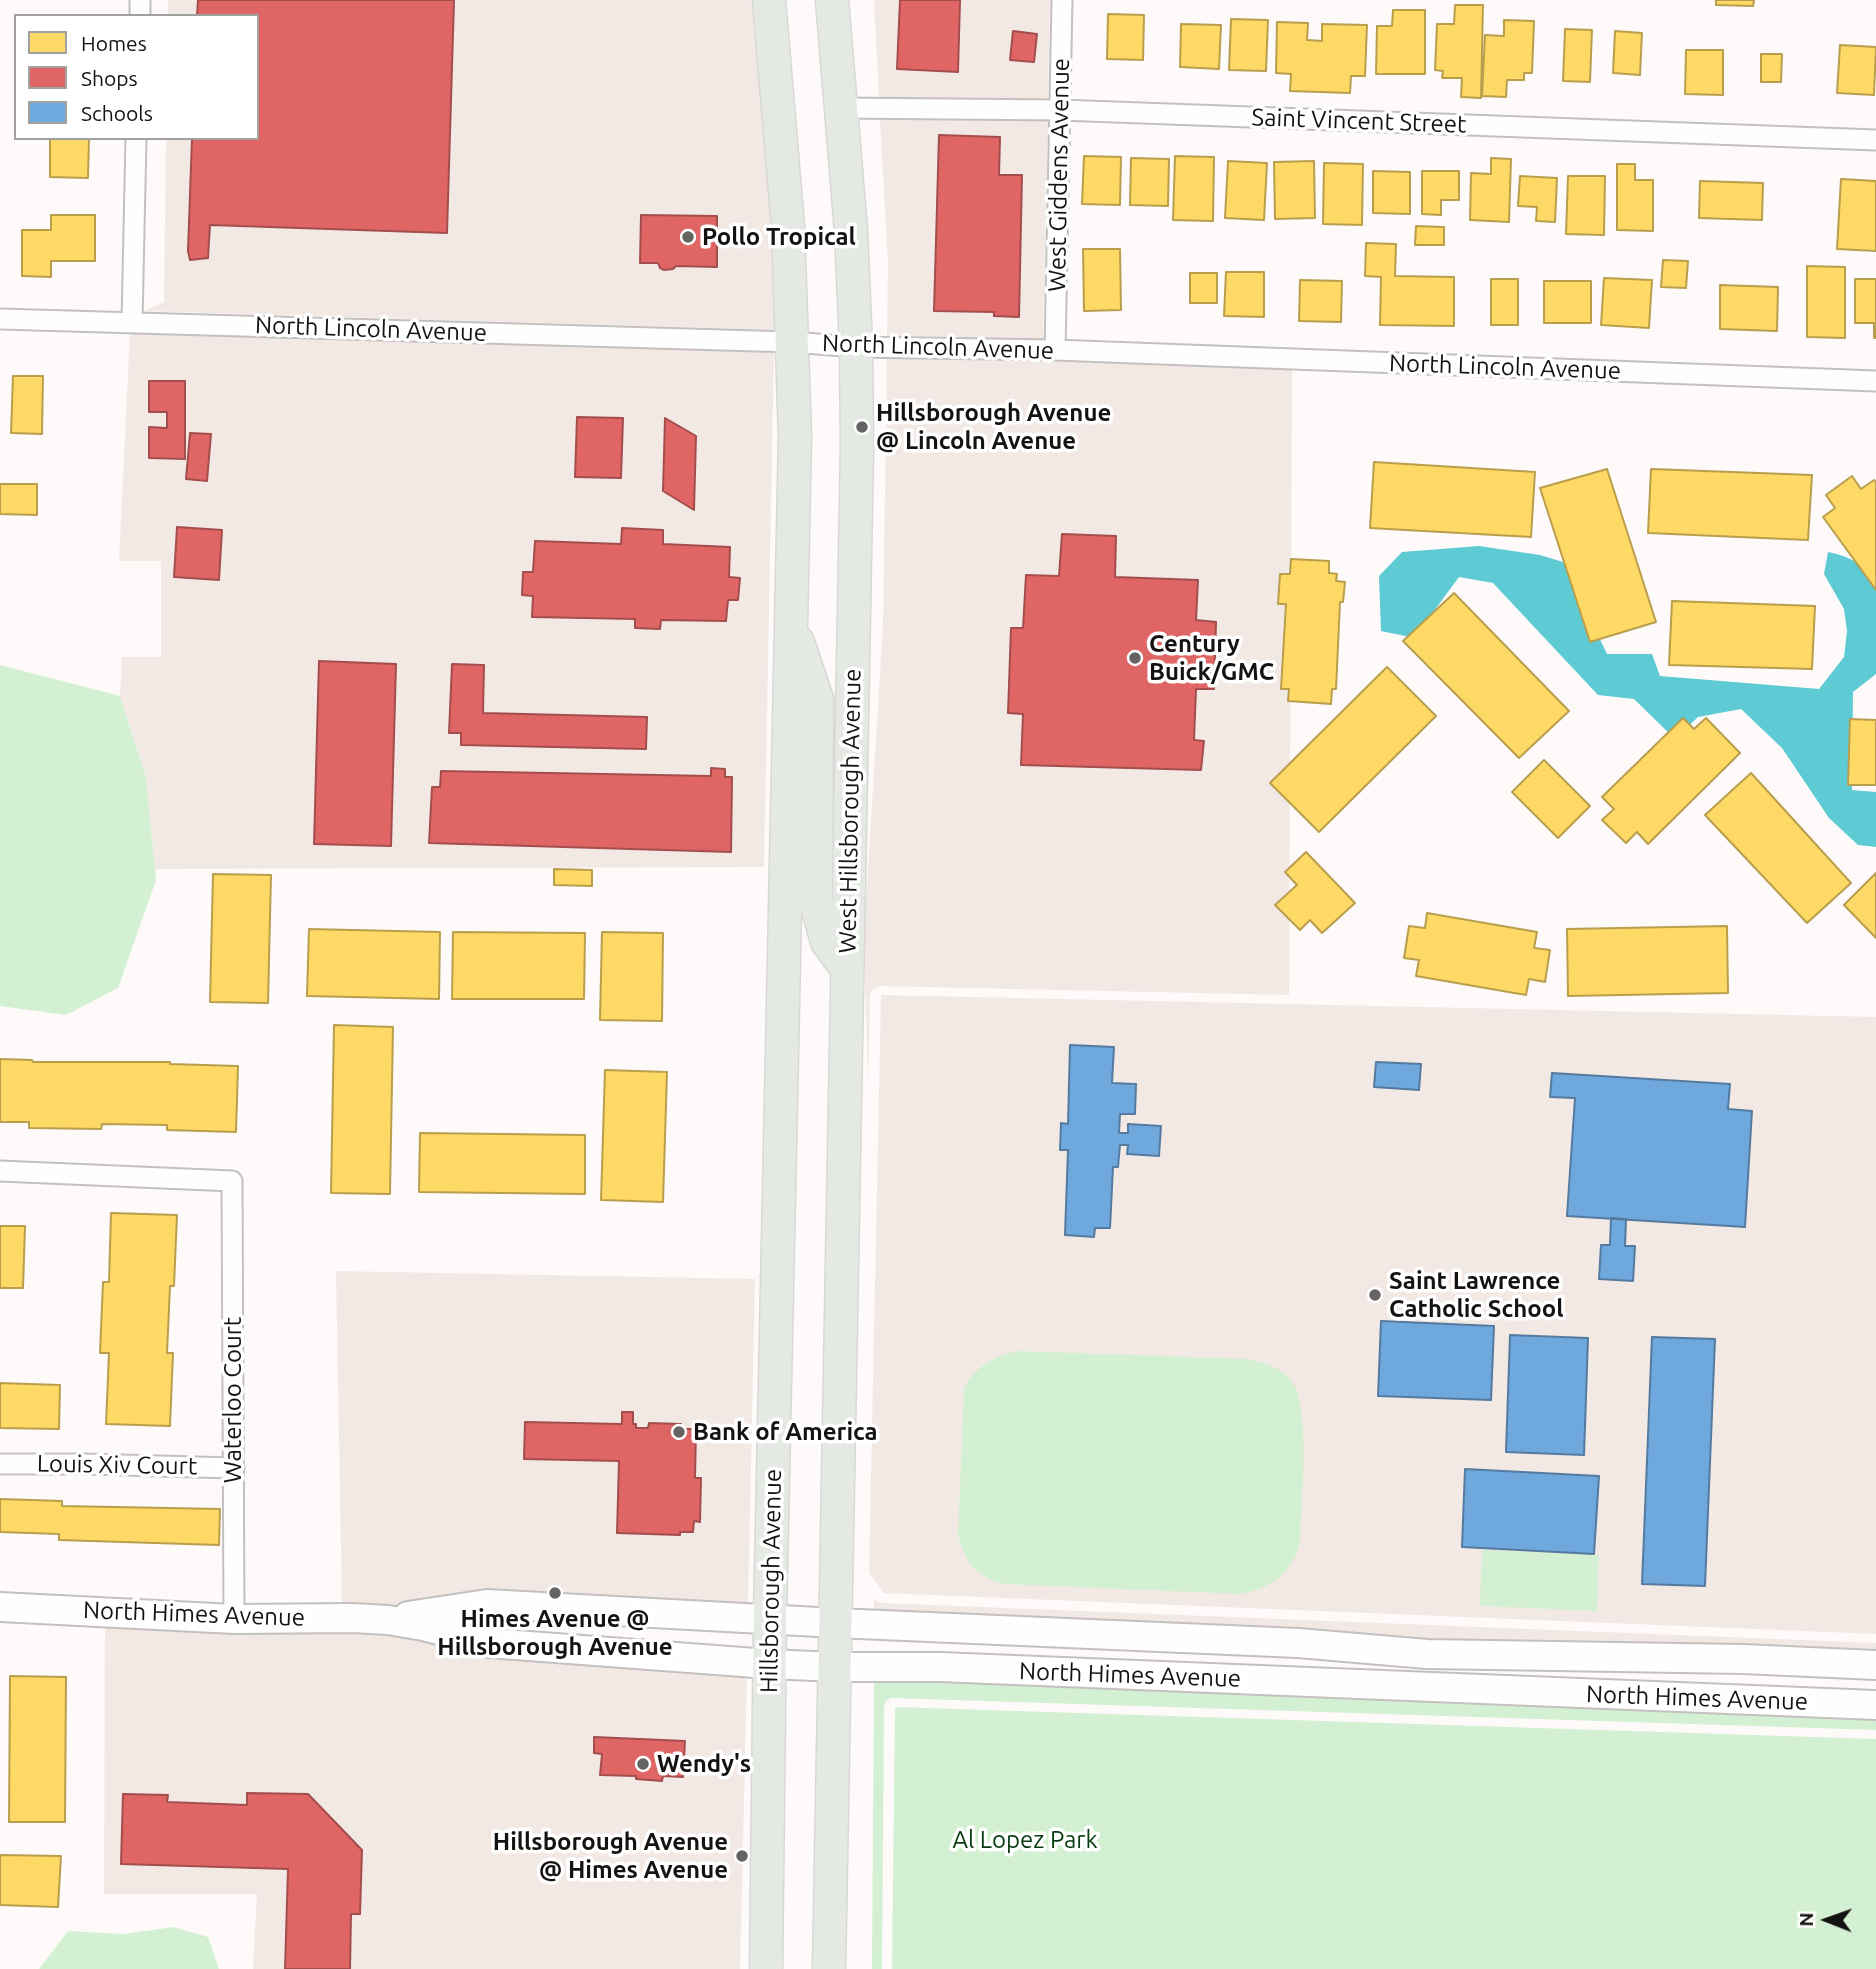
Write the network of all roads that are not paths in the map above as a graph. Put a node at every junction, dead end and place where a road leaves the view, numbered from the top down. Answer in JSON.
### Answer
{"nodes":[{"id":1,"x":769,"y":0,"type":"edge"},
{"id":2,"x":832,"y":0,"type":"edge"},
{"id":3,"x":1062,"y":0,"type":"edge"},
{"id":4,"x":841,"y":108,"type":"junction"},
{"id":5,"x":1060,"y":110,"type":"junction"},
{"id":6,"x":136,"y":140,"type":"edge"},
{"id":7,"x":1876,"y":140,"type":"edge"},
{"id":8,"x":0,"y":319,"type":"edge"},
{"id":9,"x":132,"y":322,"type":"junction"},
{"id":10,"x":792,"y":342,"type":"junction"},
{"id":11,"x":856,"y":347,"type":"junction"},
{"id":12,"x":1055,"y":351,"type":"junction"},
{"id":13,"x":1876,"y":381,"type":"edge"},
{"id":14,"x":791,"y":621,"type":"junction"},
{"id":15,"x":847,"y":969,"type":"junction"},
{"id":16,"x":0,"y":1171,"type":"edge"},
{"id":17,"x":0,"y":1464,"type":"edge"},
{"id":18,"x":234,"y":1468,"type":"junction"},
{"id":19,"x":0,"y":1607,"type":"edge"},
{"id":20,"x":770,"y":1618,"type":"junction"},
{"id":21,"x":234,"y":1619,"type":"junction"},
{"id":22,"x":388,"y":1620,"type":"junction"},
{"id":23,"x":836,"y":1623,"type":"junction"},
{"id":24,"x":1298,"y":1643,"type":"junction"},
{"id":25,"x":1427,"y":1654,"type":"junction"},
{"id":26,"x":1743,"y":1660,"type":"junction"},
{"id":27,"x":769,"y":1664,"type":"junction"},
{"id":28,"x":1876,"y":1665,"type":"edge"},
{"id":29,"x":835,"y":1667,"type":"junction"},
{"id":30,"x":1293,"y":1682,"type":"junction"},
{"id":31,"x":1426,"y":1687,"type":"junction"},
{"id":32,"x":1742,"y":1699,"type":"junction"},
{"id":33,"x":1876,"y":1705,"type":"edge"},
{"id":34,"x":766,"y":1969,"type":"edge"},
{"id":35,"x":829,"y":1969,"type":"edge"}],
"edges":[{"from":1,"to":10,"type":"main road"},
{"from":2,"to":4,"type":"main road","name":"West Hillsborough Avenue"},
{"from":3,"to":5,"type":"street","name":"West Giddens Avenue"},
{"from":4,"to":5,"type":"street","name":"Saint Vincent Street"},
{"from":4,"to":11,"type":"main road","name":"West Hillsborough Avenue"},
{"from":5,"to":7,"type":"street","name":"Saint Vincent Street"},
{"from":5,"to":12,"type":"street","name":"West Giddens Avenue"},
{"from":6,"to":9,"type":"street"},
{"from":8,"to":9,"type":"street","name":"North Lincoln Avenue"},
{"from":9,"to":10,"type":"street","name":"North Lincoln Avenue"},
{"from":10,"to":11,"type":"street","name":"North Lincoln Avenue"},
{"from":10,"to":14,"type":"main road"},
{"from":11,"to":12,"type":"street","name":"North Lincoln Avenue"},
{"from":11,"to":15,"type":"main road","name":"West Hillsborough Avenue"},
{"from":12,"to":13,"type":"street","name":"North Lincoln Avenue"},
{"from":14,"to":15,"type":"main road"},
{"from":14,"to":20,"type":"main road","name":"Hillsborough Avenue"},
{"from":15,"to":23,"type":"main road","name":"West Hillsborough Avenue"},
{"from":16,"to":18,"type":"street","name":"Waterloo Court"},
{"from":17,"to":18,"type":"street","name":"Louis Xiv Court"},
{"from":18,"to":21,"type":"street","name":"Waterloo Court"},
{"from":19,"to":21,"type":"street","name":"North Himes Avenue"},
{"from":20,"to":22,"type":"street","name":"North Himes Avenue"},
{"from":20,"to":23,"type":"street","name":"North Himes Avenue"},
{"from":20,"to":27,"type":"main road","name":"Hillsborough Avenue"},
{"from":21,"to":22,"type":"street","name":"North Himes Avenue"},
{"from":22,"to":27,"type":"street","name":"North Himes Avenue"},
{"from":23,"to":24,"type":"street","name":"North Himes Avenue"},
{"from":23,"to":29,"type":"main road"},
{"from":24,"to":25,"type":"street","name":"North Himes Avenue"},
{"from":24,"to":30,"type":"street"},
{"from":25,"to":26,"type":"street","name":"North Himes Avenue"},
{"from":25,"to":31,"type":"street"},
{"from":26,"to":28,"type":"street","name":"North Himes Avenue"},
{"from":26,"to":32,"type":"street"},
{"from":27,"to":29,"type":"street","name":"North Himes Avenue"},
{"from":27,"to":34,"type":"main road","name":"Hillsborough Avenue"},
{"from":29,"to":30,"type":"street","name":"North Himes Avenue"},
{"from":29,"to":35,"type":"main road"},
{"from":30,"to":31,"type":"street","name":"North Himes Avenue"},
{"from":31,"to":32,"type":"street","name":"North Himes Avenue"},
{"from":32,"to":33,"type":"street","name":"North Himes Avenue"}]}
